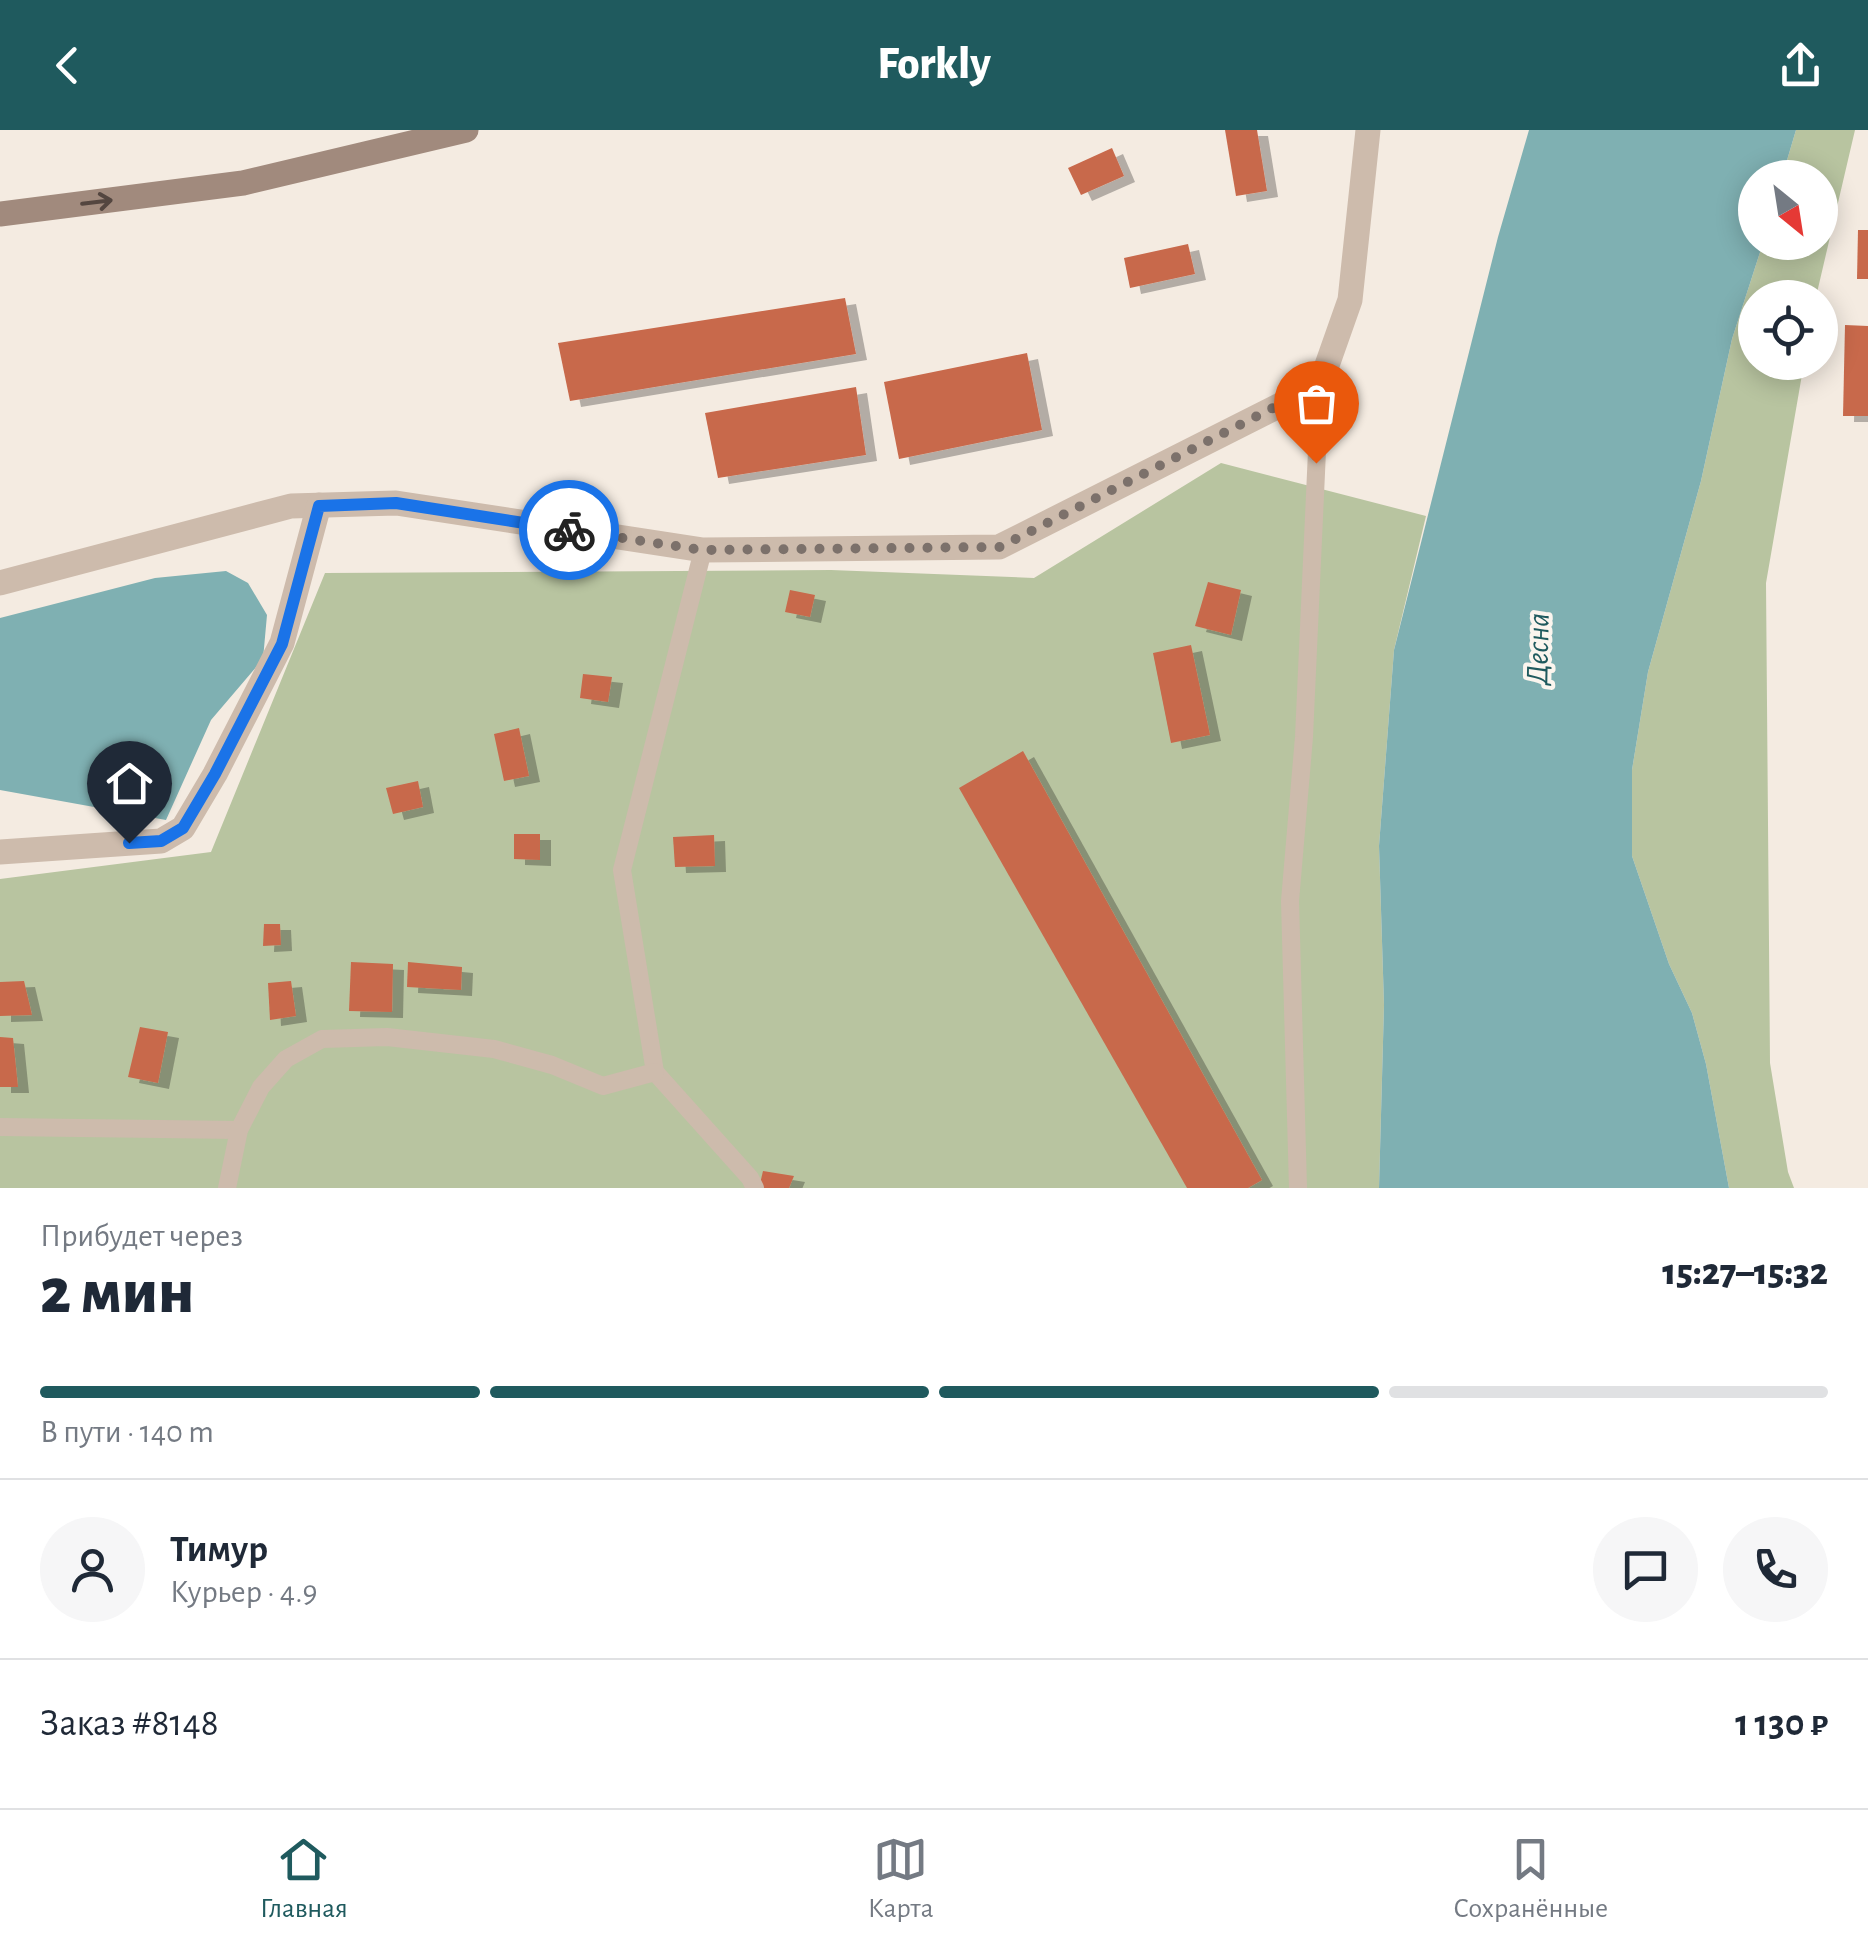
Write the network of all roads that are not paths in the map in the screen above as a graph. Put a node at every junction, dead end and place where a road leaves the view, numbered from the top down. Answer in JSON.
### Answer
{"nodes":[{"id":1,"x":466,"y":130,"type":"edge"},
{"id":2,"x":1368,"y":130,"type":"edge"},
{"id":3,"x":0,"y":214,"type":"edge"},
{"id":4,"x":1320,"y":384,"type":"junction"},
{"id":5,"x":319,"y":506,"type":"junction"},
{"id":6,"x":702,"y":550,"type":"junction"},
{"id":7,"x":0,"y":584,"type":"edge"},
{"id":8,"x":0,"y":852,"type":"edge"},
{"id":9,"x":655,"y":1072,"type":"junction"},
{"id":10,"x":0,"y":1127,"type":"edge"},
{"id":11,"x":239,"y":1130,"type":"junction"},
{"id":12,"x":228,"y":1188,"type":"edge"},
{"id":13,"x":755,"y":1188,"type":"edge"},
{"id":14,"x":1298,"y":1188,"type":"edge"}],
"edges":[{"from":3,"to":1,"type":"street","one_way":true},
{"from":2,"to":4,"type":"street"},
{"from":4,"to":6,"type":"street"},
{"from":4,"to":14,"type":"lane"},
{"from":5,"to":6,"type":"street"},
{"from":5,"to":7,"type":"street"},
{"from":5,"to":8,"type":"street"},
{"from":6,"to":9,"type":"lane"},
{"from":9,"to":11,"type":"lane"},
{"from":9,"to":13,"type":"lane"},
{"from":10,"to":11,"type":"lane"},
{"from":11,"to":12,"type":"lane"}]}
